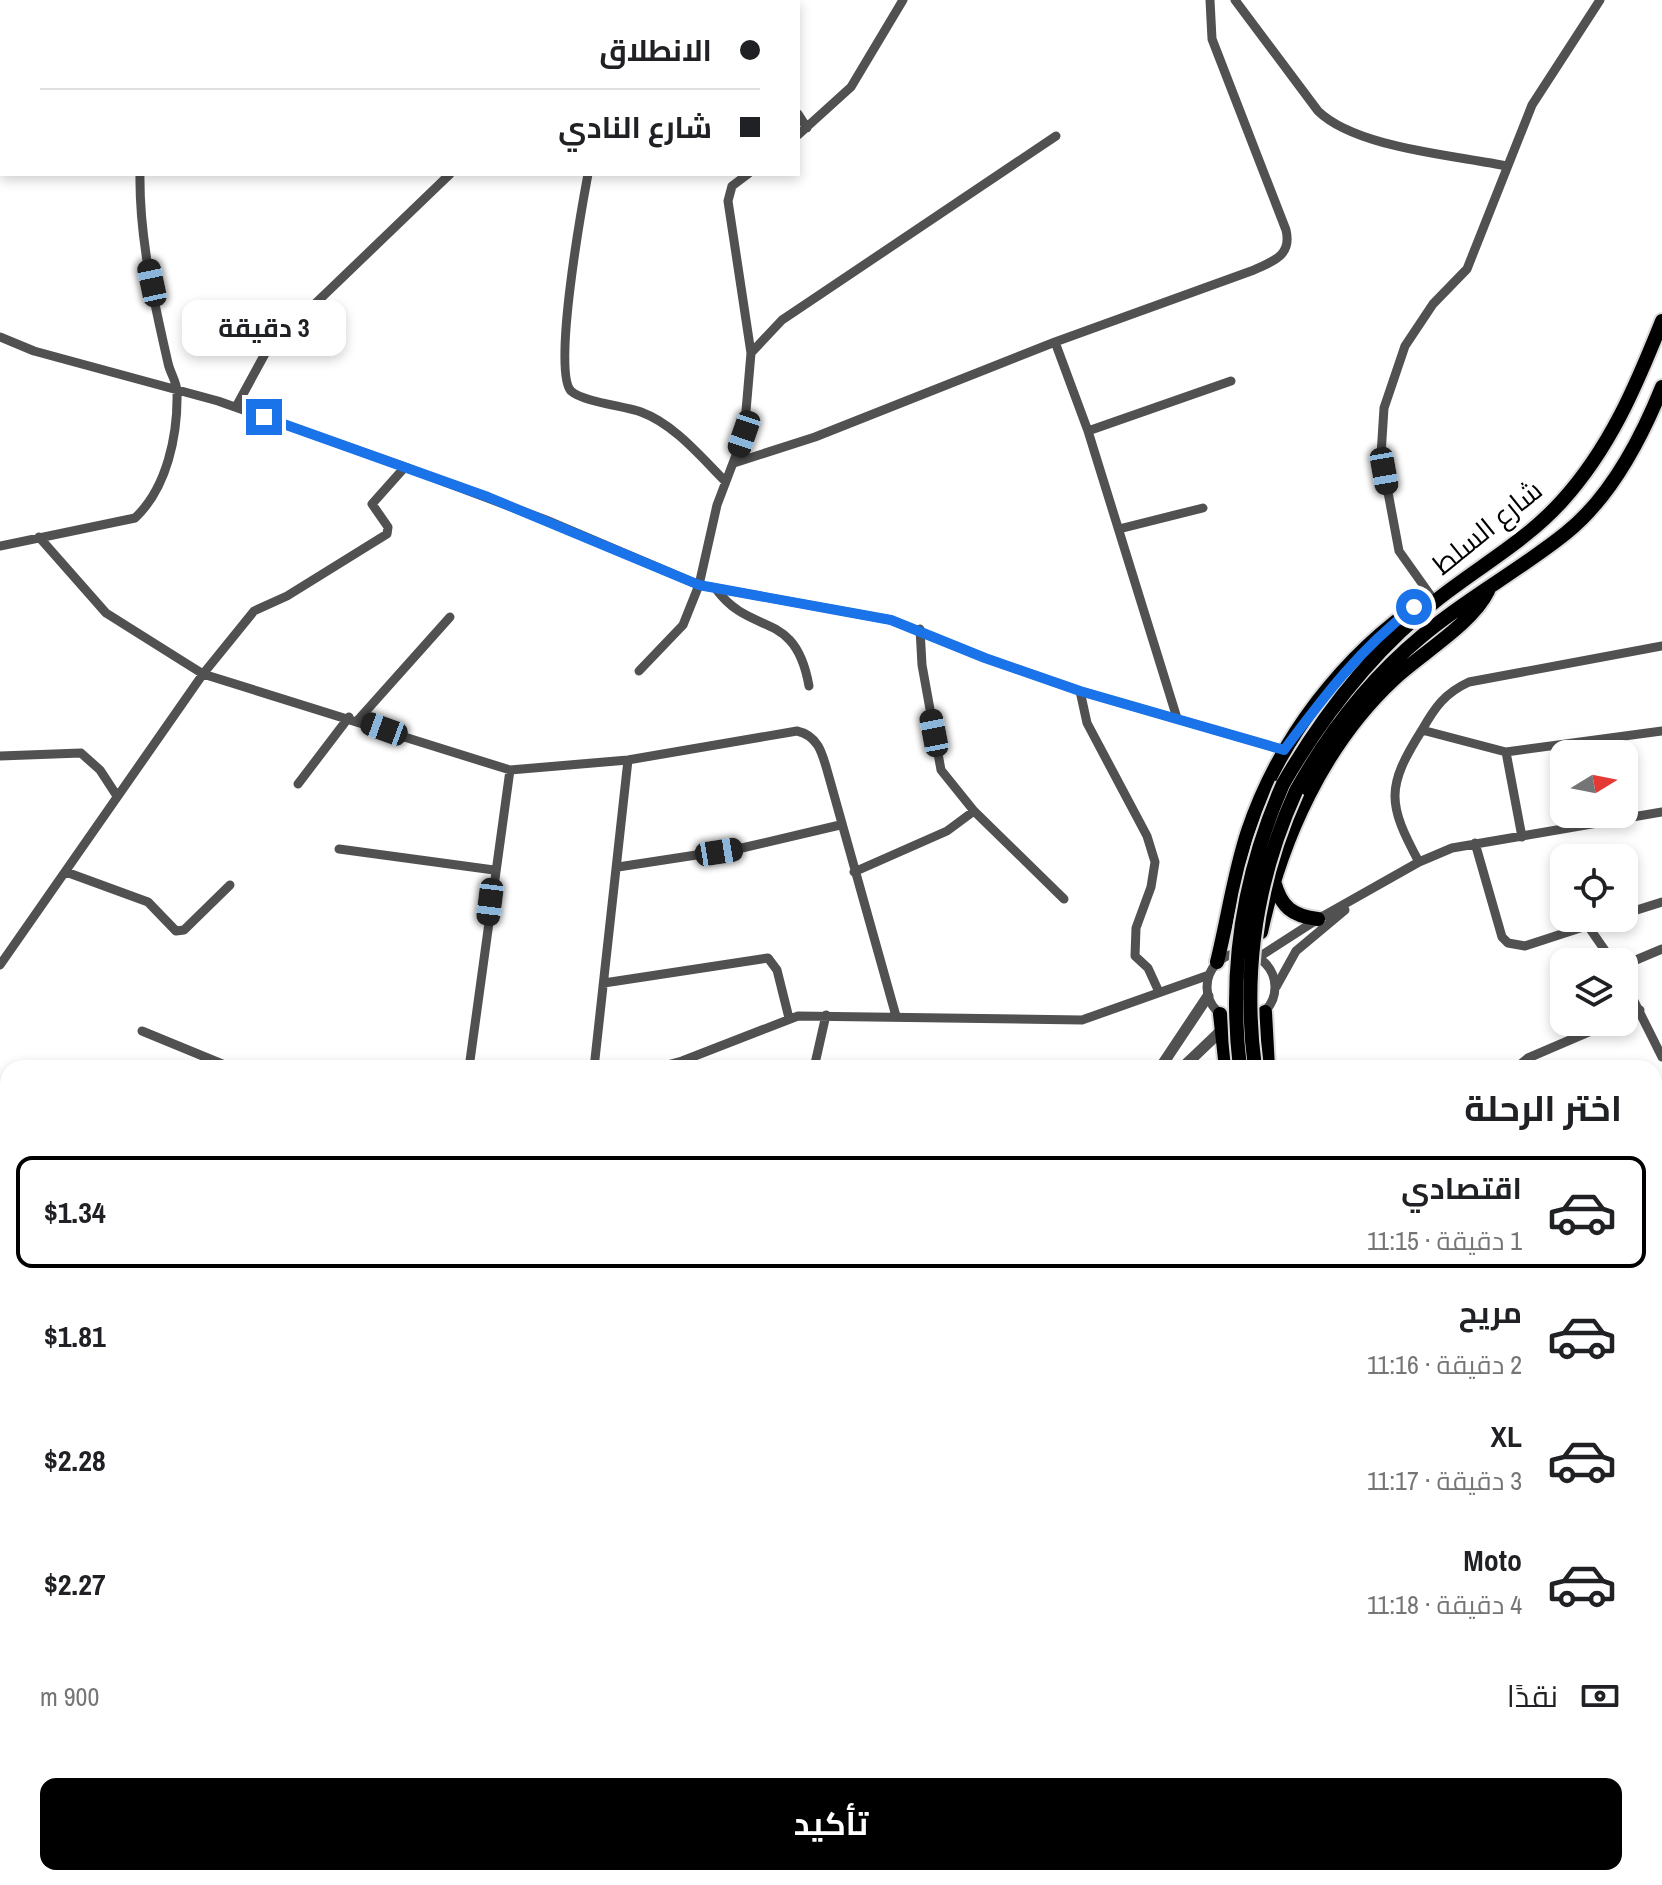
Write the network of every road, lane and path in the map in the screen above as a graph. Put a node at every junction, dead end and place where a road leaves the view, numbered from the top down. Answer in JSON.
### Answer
{"nodes":[{"id":1,"x":903,"y":0,"type":"edge"},
{"id":2,"x":1210,"y":0,"type":"edge"},
{"id":3,"x":1235,"y":0,"type":"edge"},
{"id":4,"x":1600,"y":0,"type":"edge"},
{"id":5,"x":800,"y":117,"type":"edge"},
{"id":6,"x":807,"y":128,"type":"junction"},
{"id":7,"x":800,"y":133,"type":"edge"},
{"id":8,"x":1056,"y":136,"type":"dead end"},
{"id":9,"x":1507,"y":166,"type":"junction"},
{"id":10,"x":140,"y":176,"type":"edge"},
{"id":11,"x":448,"y":176,"type":"edge"},
{"id":12,"x":588,"y":176,"type":"edge"},
{"id":13,"x":745,"y":176,"type":"edge"},
{"id":14,"x":1662,"y":321,"type":"edge"},
{"id":15,"x":0,"y":337,"type":"edge"},
{"id":16,"x":1055,"y":342,"type":"junction"},
{"id":17,"x":751,"y":353,"type":"junction"},
{"id":18,"x":1231,"y":381,"type":"dead end"},
{"id":19,"x":1662,"y":387,"type":"edge"},
{"id":20,"x":177,"y":388,"type":"junction"},
{"id":21,"x":236,"y":407,"type":"junction"},
{"id":22,"x":1088,"y":431,"type":"junction"},
{"id":23,"x":734,"y":463,"type":"junction"},
{"id":24,"x":405,"y":467,"type":"junction"},
{"id":25,"x":725,"y":481,"type":"junction"},
{"id":26,"x":1203,"y":508,"type":"dead end"},
{"id":27,"x":1119,"y":529,"type":"junction"},
{"id":28,"x":39,"y":537,"type":"junction"},
{"id":29,"x":0,"y":546,"type":"edge"},
{"id":30,"x":699,"y":585,"type":"junction"},
{"id":31,"x":1491,"y":586,"type":"junction"},
{"id":32,"x":716,"y":589,"type":"junction"},
{"id":33,"x":1447,"y":593,"type":"junction"},
{"id":34,"x":1431,"y":596,"type":"junction"},
{"id":35,"x":450,"y":617,"type":"dead end"},
{"id":36,"x":920,"y":629,"type":"junction"},
{"id":37,"x":1662,"y":646,"type":"edge"},
{"id":38,"x":639,"y":671,"type":"dead end"},
{"id":39,"x":203,"y":674,"type":"junction"},
{"id":40,"x":809,"y":686,"type":"dead end"},
{"id":41,"x":1080,"y":691,"type":"junction"},
{"id":42,"x":354,"y":718,"type":"junction"},
{"id":43,"x":1177,"y":718,"type":"junction"},
{"id":44,"x":1422,"y":730,"type":"junction"},
{"id":45,"x":1662,"y":731,"type":"edge"},
{"id":46,"x":1284,"y":750,"type":"junction"},
{"id":47,"x":1506,"y":752,"type":"junction"},
{"id":48,"x":0,"y":756,"type":"edge"},
{"id":49,"x":628,"y":760,"type":"junction"},
{"id":50,"x":510,"y":770,"type":"junction"},
{"id":51,"x":298,"y":784,"type":"dead end"},
{"id":52,"x":1290,"y":788,"type":"junction"},
{"id":53,"x":117,"y":796,"type":"junction"},
{"id":54,"x":974,"y":811,"type":"junction"},
{"id":55,"x":1662,"y":812,"type":"edge"},
{"id":56,"x":840,"y":825,"type":"junction"},
{"id":57,"x":1522,"y":837,"type":"junction"},
{"id":58,"x":1475,"y":843,"type":"junction"},
{"id":59,"x":339,"y":849,"type":"dead end"},
{"id":60,"x":1419,"y":862,"type":"junction"},
{"id":61,"x":618,"y":867,"type":"junction"},
{"id":62,"x":494,"y":870,"type":"junction"},
{"id":63,"x":66,"y":872,"type":"junction"},
{"id":64,"x":854,"y":872,"type":"junction"},
{"id":65,"x":1274,"y":881,"type":"junction"},
{"id":66,"x":230,"y":885,"type":"dead end"},
{"id":67,"x":1363,"y":895,"type":"junction"},
{"id":68,"x":1064,"y":899,"type":"dead end"},
{"id":69,"x":1662,"y":902,"type":"edge"},
{"id":70,"x":1638,"y":910,"type":"edge"},
{"id":71,"x":1318,"y":919,"type":"junction"},
{"id":72,"x":1569,"y":932,"type":"edge"},
{"id":73,"x":14,"y":944,"type":"junction"},
{"id":74,"x":0,"y":947,"type":"edge"},
{"id":75,"x":1662,"y":949,"type":"edge"},
{"id":76,"x":1257,"y":956,"type":"junction"},
{"id":77,"x":1638,"y":959,"type":"edge"},
{"id":78,"x":0,"y":965,"type":"edge"},
{"id":79,"x":1213,"y":968,"type":"junction"},
{"id":80,"x":604,"y":983,"type":"junction"},
{"id":81,"x":1276,"y":987,"type":"junction"},
{"id":82,"x":1159,"y":992,"type":"junction"},
{"id":83,"x":1208,"y":996,"type":"junction"},
{"id":84,"x":1638,"y":1006,"type":"edge"},
{"id":85,"x":1640,"y":1010,"type":"joint"},
{"id":86,"x":1265,"y":1012,"type":"junction"},
{"id":87,"x":826,"y":1015,"type":"junction"},
{"id":88,"x":896,"y":1016,"type":"junction"},
{"id":89,"x":1225,"y":1017,"type":"junction"},
{"id":90,"x":789,"y":1018,"type":"junction"},
{"id":91,"x":142,"y":1031,"type":"dead end"},
{"id":92,"x":1221,"y":1033,"type":"junction"},
{"id":93,"x":1579,"y":1036,"type":"edge"},
{"id":94,"x":1662,"y":1057,"type":"edge"},
{"id":95,"x":213,"y":1060,"type":"edge"},
{"id":96,"x":470,"y":1060,"type":"edge"},
{"id":97,"x":595,"y":1060,"type":"edge"},
{"id":98,"x":684,"y":1060,"type":"edge"},
{"id":99,"x":816,"y":1060,"type":"edge"},
{"id":100,"x":1165,"y":1060,"type":"edge"},
{"id":101,"x":1191,"y":1060,"type":"edge"},
{"id":102,"x":1225,"y":1060,"type":"edge"},
{"id":103,"x":1239,"y":1060,"type":"edge"},
{"id":104,"x":1254,"y":1060,"type":"edge"},
{"id":105,"x":1268,"y":1060,"type":"edge"},
{"id":106,"x":1526,"y":1060,"type":"edge"}],
"edges":[{"from":1,"to":6,"type":"street"},
{"from":2,"to":16,"type":"street"},
{"from":3,"to":9,"type":"street"},
{"from":4,"to":9,"type":"street"},
{"from":5,"to":6,"type":"street"},
{"from":6,"to":7,"type":"street"},
{"from":8,"to":17,"type":"street"},
{"from":9,"to":34,"type":"street"},
{"from":10,"to":20,"type":"street"},
{"from":11,"to":21,"type":"street"},
{"from":12,"to":25,"type":"street"},
{"from":13,"to":17,"type":"street"},
{"from":14,"to":33,"type":"main road","name":"شارع السلط"},
{"from":15,"to":20,"type":"street"},
{"from":16,"to":22,"type":"street"},
{"from":16,"to":23,"type":"street"},
{"from":17,"to":23,"type":"street"},
{"from":18,"to":22,"type":"street"},
{"from":19,"to":31,"type":"main road","name":"شارع السلط"},
{"from":20,"to":21,"type":"street"},
{"from":20,"to":28,"type":"street"},
{"from":21,"to":24,"type":"street"},
{"from":22,"to":27,"type":"street"},
{"from":23,"to":25,"type":"street"},
{"from":24,"to":30,"type":"street"},
{"from":24,"to":39,"type":"street"},
{"from":25,"to":30,"type":"street"},
{"from":26,"to":27,"type":"street"},
{"from":27,"to":43,"type":"street"},
{"from":28,"to":29,"type":"street"},
{"from":28,"to":39,"type":"street"},
{"from":30,"to":32,"type":"street"},
{"from":30,"to":38,"type":"street"},
{"from":31,"to":52,"type":"main road","name":"شارع السلط"},
{"from":31,"to":65,"type":"main road"},
{"from":32,"to":36,"type":"street"},
{"from":32,"to":40,"type":"street"},
{"from":33,"to":34,"type":"main road"},
{"from":33,"to":52,"type":"main road","name":"شارع السلط"},
{"from":34,"to":46,"type":"main road"},
{"from":35,"to":42,"type":"street"},
{"from":36,"to":41,"type":"street"},
{"from":36,"to":54,"type":"street"},
{"from":37,"to":44,"type":"street"},
{"from":39,"to":42,"type":"street"},
{"from":39,"to":53,"type":"street"},
{"from":41,"to":43,"type":"street"},
{"from":41,"to":82,"type":"street"},
{"from":42,"to":50,"type":"street"},
{"from":42,"to":51,"type":"street"},
{"from":43,"to":46,"type":"street"},
{"from":44,"to":47,"type":"street"},
{"from":44,"to":60,"type":"street"},
{"from":45,"to":47,"type":"street"},
{"from":46,"to":79,"type":"main road"},
{"from":47,"to":57,"type":"street"},
{"from":48,"to":53,"type":"street"},
{"from":49,"to":50,"type":"street"},
{"from":49,"to":56,"type":"street"},
{"from":49,"to":61,"type":"street"},
{"from":50,"to":62,"type":"street"},
{"from":52,"to":103,"type":"main road","name":"شارع السلط","bridge":true},
{"from":52,"to":104,"type":"main road","name":"شارع السلط","bridge":true},
{"from":53,"to":63,"type":"street"},
{"from":54,"to":64,"type":"street"},
{"from":54,"to":68,"type":"street"},
{"from":55,"to":57,"type":"street"},
{"from":56,"to":61,"type":"street"},
{"from":56,"to":64,"type":"street"},
{"from":57,"to":58,"type":"street"},
{"from":58,"to":60,"type":"street"},
{"from":58,"to":72,"type":"street"},
{"from":59,"to":62,"type":"street"},
{"from":60,"to":67,"type":"street"},
{"from":61,"to":80,"type":"street"},
{"from":62,"to":96,"type":"street"},
{"from":63,"to":66,"type":"street"},
{"from":63,"to":73,"type":"street"},
{"from":64,"to":88,"type":"street"},
{"from":65,"to":71,"type":"main road"},
{"from":65,"to":76,"type":"main road"},
{"from":67,"to":71,"type":"street"},
{"from":67,"to":81,"type":"street"},
{"from":69,"to":70,"type":"street"},
{"from":71,"to":76,"type":"street"},
{"from":73,"to":74,"type":"street"},
{"from":73,"to":78,"type":"street"},
{"from":75,"to":77,"type":"street"},
{"from":76,"to":79,"type":"street"},
{"from":76,"to":81,"type":"street"},
{"from":79,"to":82,"type":"street"},
{"from":79,"to":83,"type":"street"},
{"from":80,"to":90,"type":"street"},
{"from":80,"to":97,"type":"street"},
{"from":81,"to":86,"type":"street"},
{"from":82,"to":88,"type":"street"},
{"from":83,"to":89,"type":"street"},
{"from":83,"to":100,"type":"street"},
{"from":84,"to":85,"type":"street"},
{"from":85,"to":94,"type":"street"},
{"from":86,"to":89,"type":"street"},
{"from":86,"to":105,"type":"main road"},
{"from":87,"to":88,"type":"street"},
{"from":87,"to":90,"type":"street"},
{"from":87,"to":99,"type":"street"},
{"from":89,"to":92,"type":"main road"},
{"from":90,"to":98,"type":"street"},
{"from":91,"to":95,"type":"street"},
{"from":92,"to":101,"type":"street"},
{"from":92,"to":102,"type":"main road"},
{"from":93,"to":106,"type":"street"}]}
